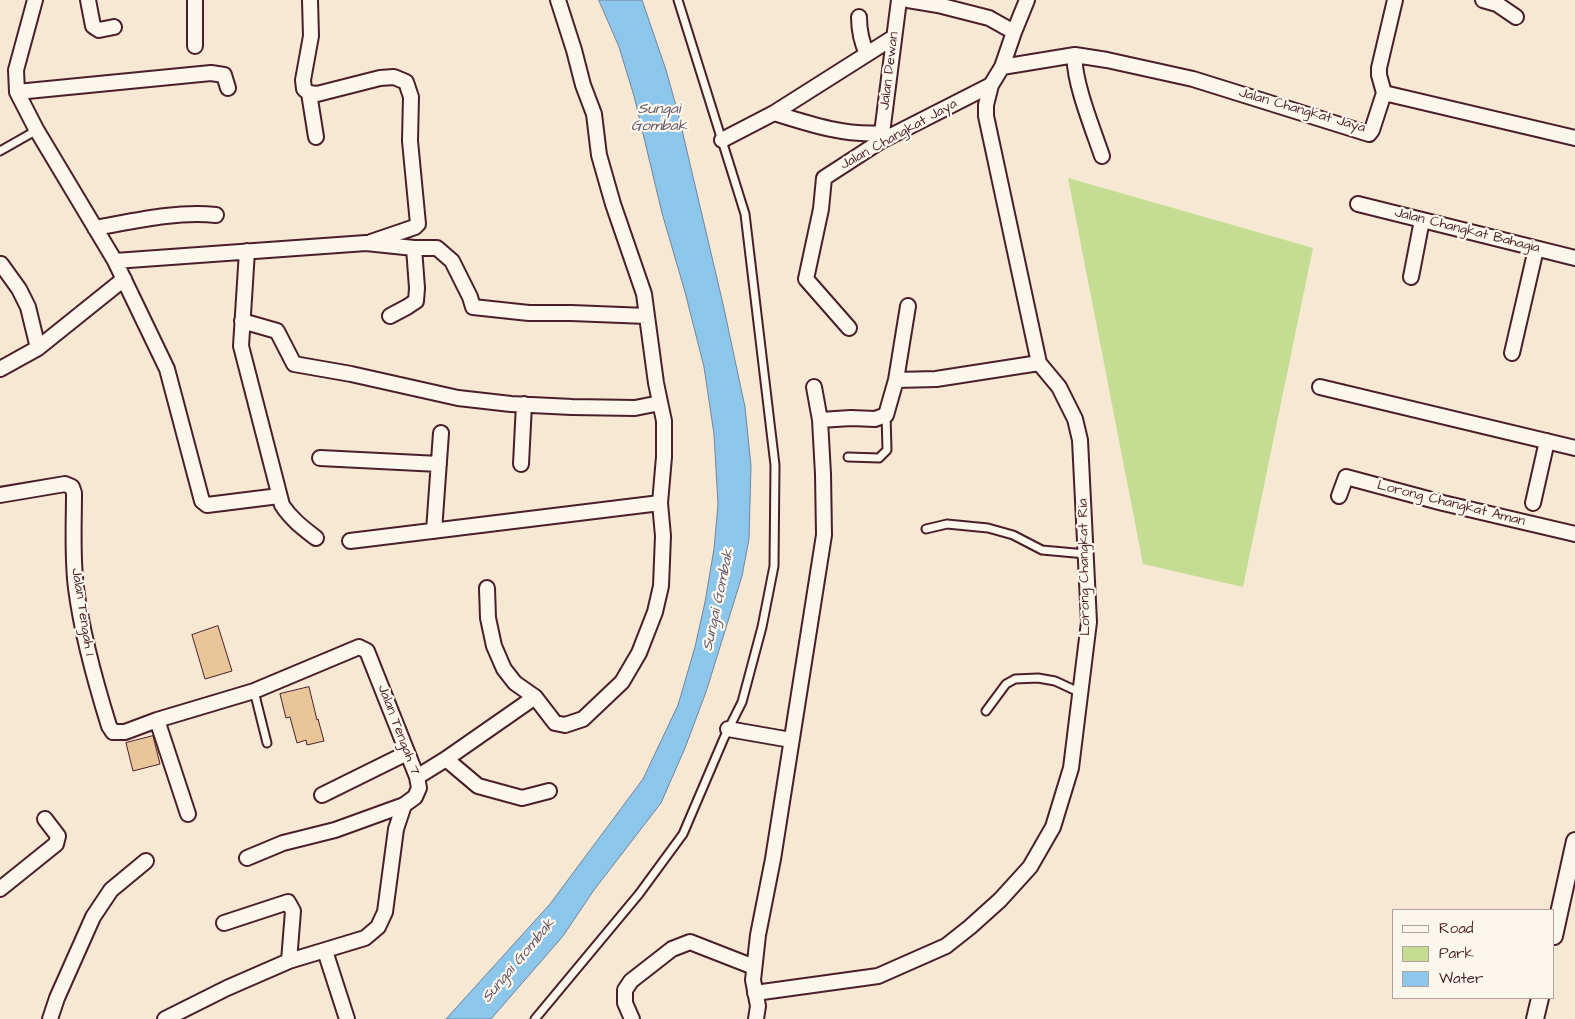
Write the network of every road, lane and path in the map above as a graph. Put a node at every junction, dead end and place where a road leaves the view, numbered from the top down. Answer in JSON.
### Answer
{"nodes":[{"id":1,"x":35,"y":0,"type":"edge"},
{"id":2,"x":88,"y":0,"type":"edge"},
{"id":3,"x":195,"y":0,"type":"edge"},
{"id":4,"x":310,"y":0,"type":"edge"},
{"id":5,"x":558,"y":0,"type":"edge"},
{"id":6,"x":678,"y":0,"type":"edge"},
{"id":7,"x":899,"y":0,"type":"edge"},
{"id":8,"x":908,"y":0,"type":"edge"},
{"id":9,"x":1027,"y":0,"type":"edge"},
{"id":10,"x":1395,"y":0,"type":"edge"},
{"id":11,"x":1483,"y":0,"type":"edge"},
{"id":12,"x":1516,"y":16,"type":"dead end"},
{"id":13,"x":860,"y":17,"type":"dead end"},
{"id":14,"x":114,"y":27,"type":"dead end"},
{"id":15,"x":1014,"y":32,"type":"junction"},
{"id":16,"x":894,"y":37,"type":"junction"},
{"id":17,"x":195,"y":46,"type":"dead end"},
{"id":18,"x":867,"y":54,"type":"junction"},
{"id":19,"x":1075,"y":55,"type":"junction"},
{"id":20,"x":1002,"y":67,"type":"junction"},
{"id":21,"x":991,"y":85,"type":"junction"},
{"id":22,"x":228,"y":88,"type":"dead end"},
{"id":23,"x":17,"y":92,"type":"junction"},
{"id":24,"x":309,"y":93,"type":"junction"},
{"id":25,"x":1384,"y":93,"type":"junction"},
{"id":26,"x":774,"y":112,"type":"junction"},
{"id":27,"x":36,"y":129,"type":"junction"},
{"id":28,"x":316,"y":137,"type":"dead end"},
{"id":29,"x":882,"y":137,"type":"junction"},
{"id":30,"x":1575,"y":138,"type":"edge"},
{"id":31,"x":722,"y":140,"type":"junction"},
{"id":32,"x":0,"y":151,"type":"edge"},
{"id":33,"x":1102,"y":156,"type":"dead end"},
{"id":34,"x":1358,"y":204,"type":"dead end"},
{"id":35,"x":216,"y":215,"type":"dead end"},
{"id":36,"x":1422,"y":220,"type":"junction"},
{"id":37,"x":95,"y":228,"type":"junction"},
{"id":38,"x":366,"y":243,"type":"junction"},
{"id":39,"x":414,"y":248,"type":"junction"},
{"id":40,"x":1536,"y":248,"type":"junction"},
{"id":41,"x":247,"y":252,"type":"junction"},
{"id":42,"x":1575,"y":258,"type":"edge"},
{"id":43,"x":115,"y":260,"type":"junction"},
{"id":44,"x":1,"y":264,"type":"dead end"},
{"id":45,"x":1411,"y":277,"type":"dead end"},
{"id":46,"x":124,"y":279,"type":"junction"},
{"id":47,"x":908,"y":306,"type":"dead end"},
{"id":48,"x":390,"y":316,"type":"dead end"},
{"id":49,"x":647,"y":316,"type":"junction"},
{"id":50,"x":242,"y":321,"type":"junction"},
{"id":51,"x":849,"y":328,"type":"dead end"},
{"id":52,"x":38,"y":348,"type":"junction"},
{"id":53,"x":1512,"y":354,"type":"dead end"},
{"id":54,"x":1039,"y":363,"type":"junction"},
{"id":55,"x":0,"y":370,"type":"edge"},
{"id":56,"x":896,"y":380,"type":"junction"},
{"id":57,"x":814,"y":387,"type":"dead end"},
{"id":58,"x":1320,"y":387,"type":"dead end"},
{"id":59,"x":660,"y":403,"type":"junction"},
{"id":60,"x":524,"y":404,"type":"junction"},
{"id":61,"x":886,"y":416,"type":"junction"},
{"id":62,"x":820,"y":420,"type":"junction"},
{"id":63,"x":441,"y":433,"type":"dead end"},
{"id":64,"x":1547,"y":441,"type":"junction"},
{"id":65,"x":1575,"y":448,"type":"edge"},
{"id":66,"x":848,"y":457,"type":"dead end"},
{"id":67,"x":320,"y":458,"type":"dead end"},
{"id":68,"x":439,"y":464,"type":"junction"},
{"id":69,"x":521,"y":464,"type":"dead end"},
{"id":70,"x":0,"y":495,"type":"edge"},
{"id":71,"x":279,"y":496,"type":"junction"},
{"id":72,"x":1339,"y":496,"type":"dead end"},
{"id":73,"x":660,"y":503,"type":"junction"},
{"id":74,"x":1533,"y":503,"type":"dead end"},
{"id":75,"x":926,"y":529,"type":"dead end"},
{"id":76,"x":434,"y":531,"type":"junction"},
{"id":77,"x":1575,"y":534,"type":"edge"},
{"id":78,"x":316,"y":538,"type":"dead end"},
{"id":79,"x":350,"y":541,"type":"dead end"},
{"id":80,"x":1086,"y":554,"type":"junction"},
{"id":81,"x":487,"y":588,"type":"dead end"},
{"id":82,"x":254,"y":692,"type":"junction"},
{"id":83,"x":1081,"y":693,"type":"junction"},
{"id":84,"x":535,"y":697,"type":"junction"},
{"id":85,"x":986,"y":711,"type":"dead end"},
{"id":86,"x":157,"y":720,"type":"junction"},
{"id":87,"x":728,"y":730,"type":"junction"},
{"id":88,"x":114,"y":732,"type":"joint"},
{"id":89,"x":791,"y":740,"type":"junction"},
{"id":90,"x":267,"y":743,"type":"dead end"},
{"id":91,"x":407,"y":753,"type":"junction"},
{"id":92,"x":446,"y":759,"type":"junction"},
{"id":93,"x":417,"y":777,"type":"junction"},
{"id":94,"x":549,"y":791,"type":"dead end"},
{"id":95,"x":322,"y":795,"type":"dead end"},
{"id":96,"x":404,"y":805,"type":"junction"},
{"id":97,"x":188,"y":814,"type":"dead end"},
{"id":98,"x":45,"y":819,"type":"dead end"},
{"id":99,"x":1575,"y":842,"type":"edge"},
{"id":100,"x":247,"y":858,"type":"dead end"},
{"id":101,"x":146,"y":861,"type":"dead end"},
{"id":102,"x":0,"y":889,"type":"edge"},
{"id":103,"x":224,"y":923,"type":"dead end"},
{"id":104,"x":1555,"y":932,"type":"edge"},
{"id":105,"x":325,"y":951,"type":"junction"},
{"id":106,"x":289,"y":961,"type":"junction"},
{"id":107,"x":754,"y":966,"type":"junction"},
{"id":108,"x":755,"y":993,"type":"junction"},
{"id":109,"x":1540,"y":999,"type":"edge"},
{"id":110,"x":173,"y":1017,"type":"edge"},
{"id":111,"x":50,"y":1019,"type":"edge"},
{"id":112,"x":347,"y":1019,"type":"edge"},
{"id":113,"x":535,"y":1019,"type":"edge"},
{"id":114,"x":632,"y":1019,"type":"edge"},
{"id":115,"x":756,"y":1019,"type":"edge"},
{"id":116,"x":1535,"y":1019,"type":"edge"}],
"edges":[{"from":1,"to":23,"type":"street"},
{"from":2,"to":14,"type":"street"},
{"from":3,"to":17,"type":"street"},
{"from":4,"to":24,"type":"street"},
{"from":5,"to":49,"type":"street"},
{"from":6,"to":31,"type":"lane"},
{"from":7,"to":16,"type":"street","name":"Jalan Dewan"},
{"from":8,"to":15,"type":"street"},
{"from":9,"to":15,"type":"street","name":"Lorong Changkat Ria"},
{"from":10,"to":25,"type":"street"},
{"from":11,"to":12,"type":"street"},
{"from":13,"to":18,"type":"street"},
{"from":15,"to":20,"type":"street","name":"Lorong Changkat Ria"},
{"from":16,"to":18,"type":"street"},
{"from":16,"to":29,"type":"street","name":"Jalan Dewan"},
{"from":18,"to":26,"type":"street"},
{"from":19,"to":20,"type":"street","name":"Jalan Changkat Jaya"},
{"from":19,"to":25,"type":"street","name":"Jalan Changkat Jaya"},
{"from":19,"to":33,"type":"street"},
{"from":20,"to":21,"type":"street","name":"Lorong Changkat Ria"},
{"from":21,"to":29,"type":"street","name":"Jalan Changkat Jaya"},
{"from":21,"to":54,"type":"street","name":"Lorong Changkat Ria"},
{"from":22,"to":23,"type":"street"},
{"from":23,"to":27,"type":"street"},
{"from":24,"to":28,"type":"street"},
{"from":24,"to":38,"type":"street"},
{"from":25,"to":30,"type":"street"},
{"from":26,"to":29,"type":"street"},
{"from":26,"to":31,"type":"street"},
{"from":27,"to":32,"type":"lane"},
{"from":27,"to":37,"type":"street"},
{"from":29,"to":51,"type":"street","name":"Jalan Changkat Jaya"},
{"from":31,"to":87,"type":"lane"},
{"from":34,"to":36,"type":"street","name":"Jalan Changkat Bahagia"},
{"from":35,"to":37,"type":"street"},
{"from":36,"to":40,"type":"street","name":"Jalan Changkat Bahagia"},
{"from":36,"to":45,"type":"street"},
{"from":37,"to":43,"type":"street"},
{"from":38,"to":39,"type":"street"},
{"from":38,"to":41,"type":"street"},
{"from":39,"to":48,"type":"street"},
{"from":39,"to":49,"type":"street"},
{"from":40,"to":42,"type":"street","name":"Jalan Changkat Bahagia"},
{"from":40,"to":53,"type":"street"},
{"from":41,"to":43,"type":"street"},
{"from":41,"to":50,"type":"street"},
{"from":43,"to":46,"type":"street"},
{"from":44,"to":52,"type":"street"},
{"from":46,"to":52,"type":"street"},
{"from":46,"to":71,"type":"street"},
{"from":47,"to":56,"type":"street"},
{"from":49,"to":59,"type":"street"},
{"from":50,"to":60,"type":"street"},
{"from":50,"to":71,"type":"street"},
{"from":52,"to":55,"type":"street"},
{"from":54,"to":56,"type":"street"},
{"from":54,"to":80,"type":"street","name":"Lorong Changkat Ria"},
{"from":56,"to":61,"type":"street"},
{"from":57,"to":62,"type":"street"},
{"from":58,"to":64,"type":"street"},
{"from":59,"to":60,"type":"street"},
{"from":59,"to":73,"type":"street"},
{"from":60,"to":69,"type":"street"},
{"from":61,"to":62,"type":"street"},
{"from":61,"to":66,"type":"lane"},
{"from":62,"to":89,"type":"street"},
{"from":63,"to":68,"type":"street"},
{"from":64,"to":65,"type":"street"},
{"from":64,"to":74,"type":"street"},
{"from":67,"to":68,"type":"street"},
{"from":68,"to":76,"type":"street"},
{"from":70,"to":88,"type":"street","name":"Jalan Tengah 1"},
{"from":71,"to":78,"type":"street"},
{"from":72,"to":77,"type":"street","name":"Lorong Changkat Aman"},
{"from":73,"to":76,"type":"street"},
{"from":73,"to":84,"type":"street"},
{"from":75,"to":80,"type":"lane"},
{"from":76,"to":79,"type":"street"},
{"from":80,"to":83,"type":"street","name":"Lorong Changkat Ria"},
{"from":81,"to":84,"type":"street"},
{"from":82,"to":86,"type":"street","name":"Jalan Tengah 7"},
{"from":82,"to":90,"type":"lane"},
{"from":82,"to":91,"type":"street","name":"Jalan Tengah 7"},
{"from":83,"to":85,"type":"lane"},
{"from":83,"to":108,"type":"street","name":"Lorong Changkat Ria"},
{"from":84,"to":92,"type":"street"},
{"from":86,"to":88,"type":"street","name":"Jalan Tengah 7"},
{"from":86,"to":97,"type":"street"},
{"from":87,"to":89,"type":"street"},
{"from":87,"to":113,"type":"lane"},
{"from":89,"to":107,"type":"street"},
{"from":91,"to":93,"type":"street","name":"Jalan Tengah 7"},
{"from":91,"to":95,"type":"street"},
{"from":92,"to":93,"type":"street"},
{"from":92,"to":94,"type":"street"},
{"from":93,"to":96,"type":"street","name":"Jalan Tengah 7"},
{"from":96,"to":100,"type":"street"},
{"from":96,"to":105,"type":"street","name":"Jalan Tengah 7"},
{"from":98,"to":102,"type":"street"},
{"from":99,"to":104,"type":"street"},
{"from":101,"to":111,"type":"street"},
{"from":103,"to":106,"type":"street"},
{"from":105,"to":106,"type":"street","name":"Jalan Tengah 7"},
{"from":105,"to":112,"type":"street"},
{"from":106,"to":110,"type":"street","name":"Jalan Tengah 7"},
{"from":107,"to":108,"type":"street"},
{"from":107,"to":114,"type":"street"},
{"from":108,"to":115,"type":"street"},
{"from":109,"to":116,"type":"street"}]}
